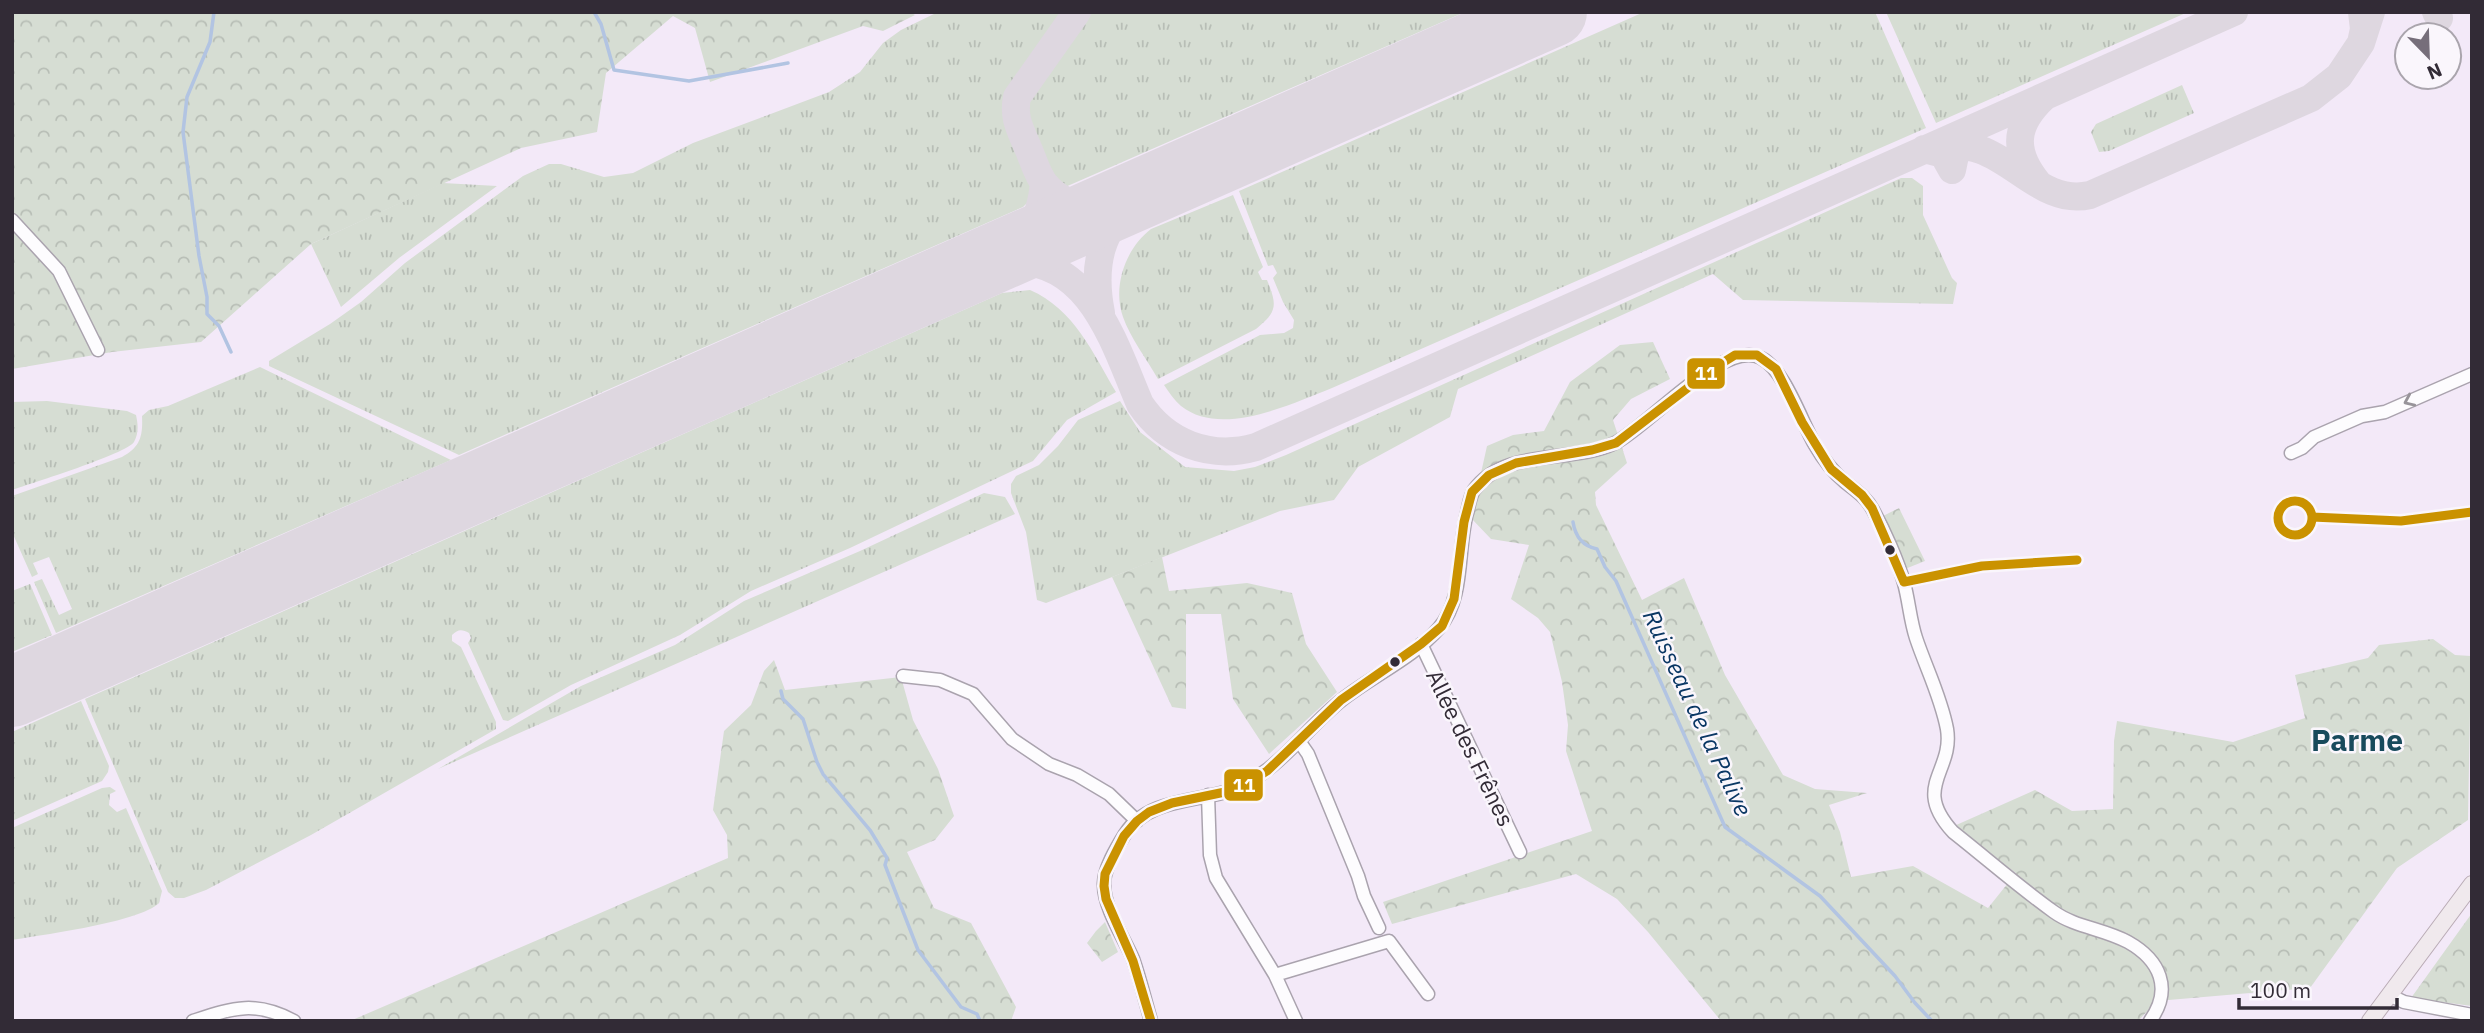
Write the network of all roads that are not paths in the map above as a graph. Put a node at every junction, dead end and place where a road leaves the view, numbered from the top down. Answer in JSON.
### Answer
{"nodes":[{"id":1,"x":12,"y":220,"type":"edge"},
{"id":2,"x":98,"y":350,"type":"dead end"},
{"id":3,"x":2472,"y":374,"type":"edge"},
{"id":4,"x":2291,"y":453,"type":"dead end"},
{"id":5,"x":1421,"y":644,"type":"junction"},
{"id":6,"x":903,"y":676,"type":"dead end"},
{"id":7,"x":1299,"y":741,"type":"junction"},
{"id":8,"x":1208,"y":795,"type":"junction"},
{"id":9,"x":1137,"y":821,"type":"junction"},
{"id":10,"x":1520,"y":852,"type":"dead end"},
{"id":11,"x":2472,"y":884,"type":"edge"},
{"id":12,"x":1379,"y":928,"type":"dead end"},
{"id":13,"x":1275,"y":975,"type":"junction"},
{"id":14,"x":1428,"y":993,"type":"dead end"},
{"id":15,"x":2389,"y":995,"type":"junction"},
{"id":16,"x":2472,"y":1015,"type":"edge"},
{"id":17,"x":193,"y":1021,"type":"edge"},
{"id":18,"x":294,"y":1021,"type":"edge"},
{"id":19,"x":1151,"y":1021,"type":"edge"},
{"id":20,"x":1296,"y":1021,"type":"edge"},
{"id":21,"x":2150,"y":1021,"type":"edge"},
{"id":22,"x":2370,"y":1021,"type":"edge"}],
"edges":[{"from":1,"to":2,"type":"street"},
{"from":3,"to":4,"type":"street","one_way":true},
{"from":5,"to":7,"type":"street"},
{"from":5,"to":10,"type":"street","name":"Allée des Frênes"},
{"from":5,"to":21,"type":"street"},
{"from":6,"to":9,"type":"street"},
{"from":7,"to":8,"type":"street"},
{"from":7,"to":12,"type":"street"},
{"from":8,"to":9,"type":"street"},
{"from":8,"to":13,"type":"street"},
{"from":9,"to":19,"type":"street"},
{"from":11,"to":15,"type":"main road"},
{"from":13,"to":14,"type":"street"},
{"from":13,"to":20,"type":"street"},
{"from":15,"to":16,"type":"street"},
{"from":15,"to":22,"type":"main road"},
{"from":17,"to":18,"type":"street"}]}
